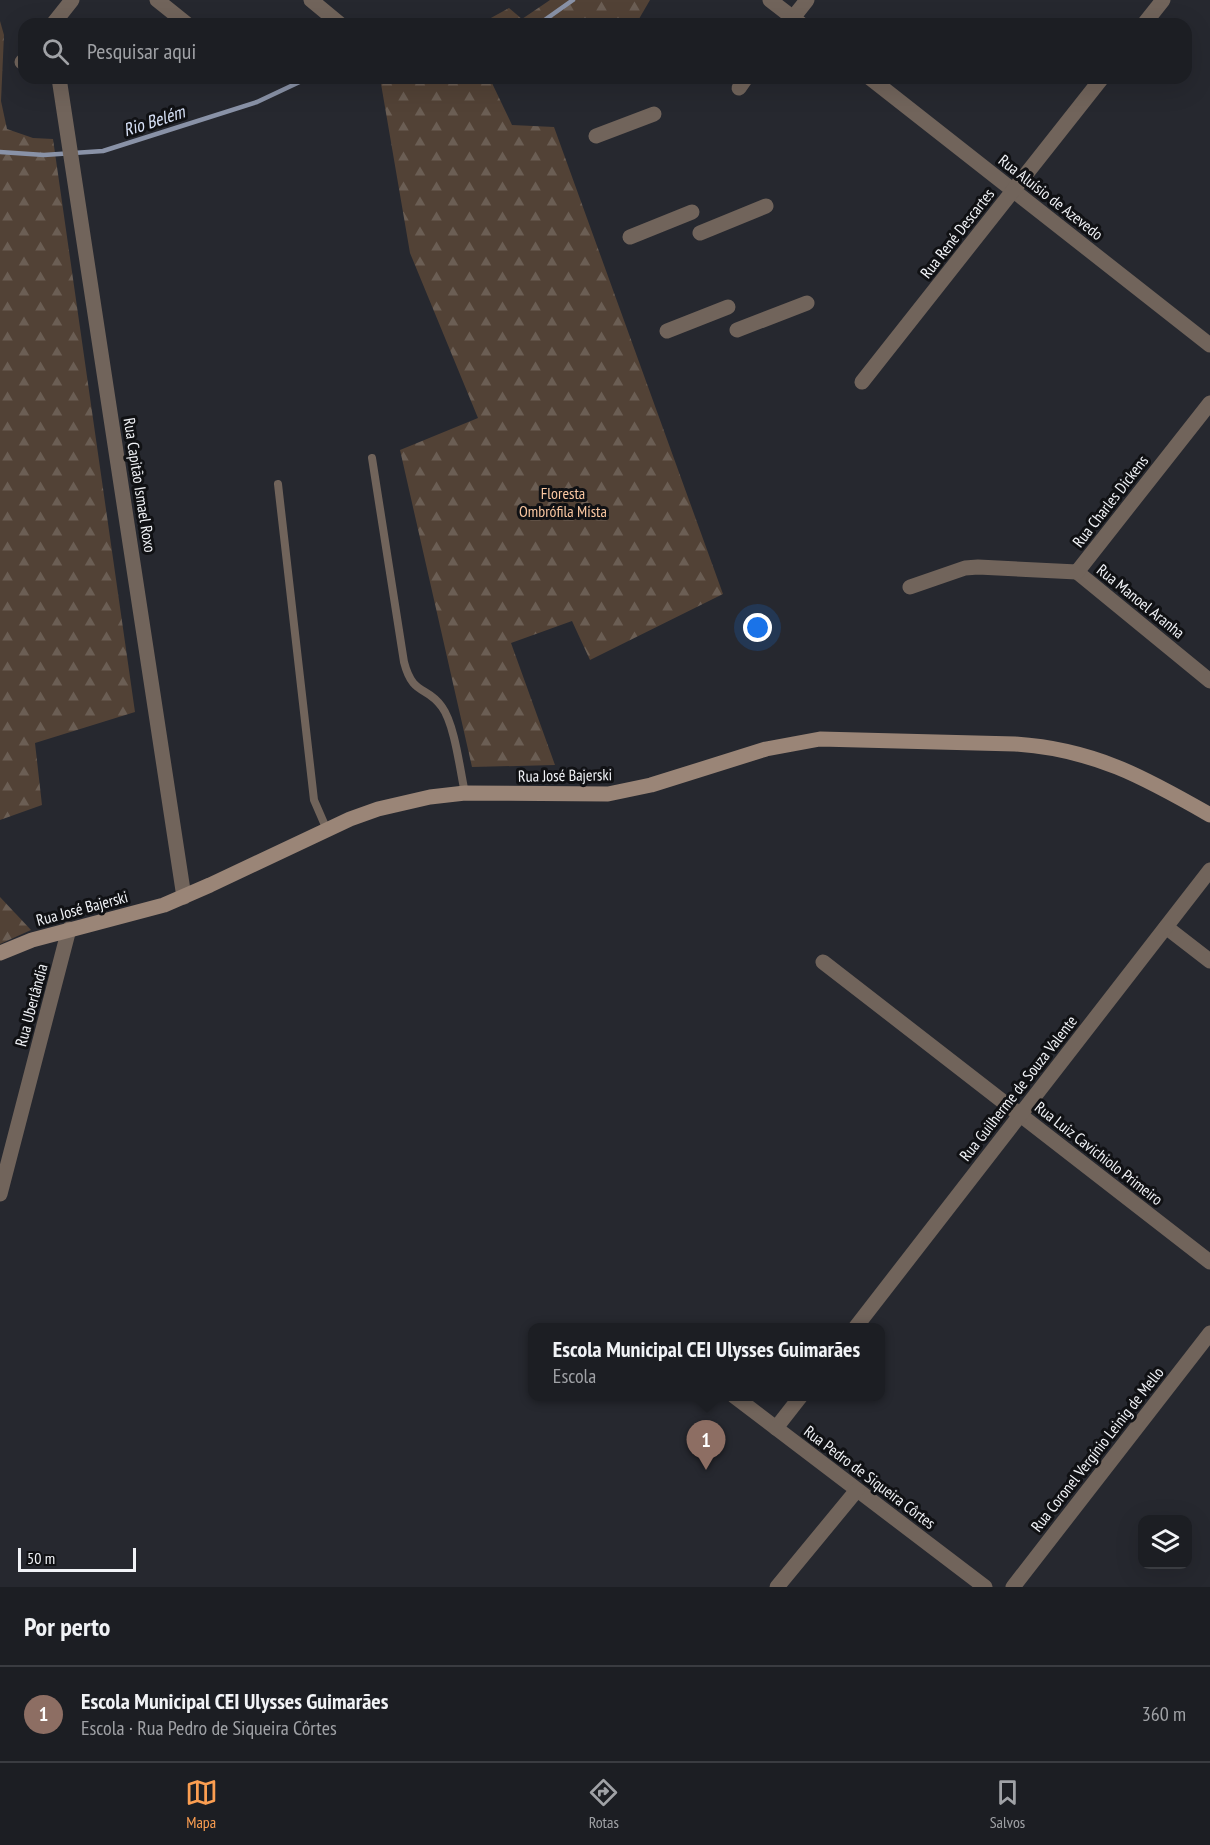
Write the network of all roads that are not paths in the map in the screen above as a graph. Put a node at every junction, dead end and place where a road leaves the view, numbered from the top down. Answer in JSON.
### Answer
{"nodes":[{"id":1,"x":72,"y":0,"type":"edge"},
{"id":2,"x":157,"y":0,"type":"edge"},
{"id":3,"x":311,"y":0,"type":"edge"},
{"id":4,"x":770,"y":0,"type":"edge"},
{"id":5,"x":807,"y":0,"type":"edge"},
{"id":6,"x":1163,"y":0,"type":"edge"},
{"id":7,"x":57,"y":18,"type":"edge"},
{"id":8,"x":180,"y":18,"type":"edge"},
{"id":9,"x":333,"y":18,"type":"edge"},
{"id":10,"x":790,"y":18,"type":"edge"},
{"id":11,"x":796,"y":18,"type":"edge"},
{"id":12,"x":1149,"y":18,"type":"edge"},
{"id":13,"x":60,"y":84,"type":"edge"},
{"id":14,"x":878,"y":84,"type":"edge"},
{"id":15,"x":1097,"y":84,"type":"edge"},
{"id":16,"x":654,"y":114,"type":"dead end"},
{"id":17,"x":596,"y":136,"type":"dead end"},
{"id":18,"x":1013,"y":190,"type":"junction"},
{"id":19,"x":766,"y":206,"type":"dead end"},
{"id":20,"x":692,"y":212,"type":"dead end"},
{"id":21,"x":700,"y":233,"type":"dead end"},
{"id":22,"x":630,"y":237,"type":"dead end"},
{"id":23,"x":807,"y":303,"type":"dead end"},
{"id":24,"x":729,"y":307,"type":"dead end"},
{"id":25,"x":737,"y":330,"type":"dead end"},
{"id":26,"x":667,"y":331,"type":"dead end"},
{"id":27,"x":1210,"y":345,"type":"edge"},
{"id":28,"x":862,"y":382,"type":"dead end"},
{"id":29,"x":1210,"y":403,"type":"edge"},
{"id":30,"x":372,"y":458,"type":"dead end"},
{"id":31,"x":278,"y":484,"type":"dead end"},
{"id":32,"x":1077,"y":572,"type":"junction"},
{"id":33,"x":910,"y":587,"type":"dead end"},
{"id":34,"x":1210,"y":681,"type":"edge"},
{"id":35,"x":465,"y":793,"type":"junction"},
{"id":36,"x":1210,"y":815,"type":"edge"},
{"id":37,"x":327,"y":830,"type":"junction"},
{"id":38,"x":1210,"y":870,"type":"edge"},
{"id":39,"x":184,"y":897,"type":"junction"},
{"id":40,"x":1166,"y":927,"type":"junction"},
{"id":41,"x":69,"y":929,"type":"junction"},
{"id":42,"x":0,"y":953,"type":"edge"},
{"id":43,"x":1210,"y":961,"type":"edge"},
{"id":44,"x":823,"y":962,"type":"dead end"},
{"id":45,"x":1020,"y":1115,"type":"junction"},
{"id":46,"x":0,"y":1194,"type":"edge"},
{"id":47,"x":1210,"y":1262,"type":"edge"},
{"id":48,"x":859,"y":1323,"type":"edge"},
{"id":49,"x":1210,"y":1333,"type":"edge"},
{"id":50,"x":741,"y":1401,"type":"edge"},
{"id":51,"x":797,"y":1401,"type":"edge"},
{"id":52,"x":776,"y":1428,"type":"junction"},
{"id":53,"x":857,"y":1490,"type":"junction"},
{"id":54,"x":777,"y":1587,"type":"edge"},
{"id":55,"x":985,"y":1587,"type":"edge"},
{"id":56,"x":1012,"y":1587,"type":"edge"}],
"edges":[{"from":1,"to":7,"type":"street"},
{"from":2,"to":8,"type":"street"},
{"from":3,"to":9,"type":"street"},
{"from":4,"to":10,"type":"street"},
{"from":5,"to":11,"type":"street"},
{"from":6,"to":12,"type":"street"},
{"from":13,"to":39,"type":"street","name":"Rua Capitão Ismael Roxo"},
{"from":14,"to":18,"type":"street","name":"Rua Aluísio de Azevedo"},
{"from":15,"to":18,"type":"street","name":"Rua René Descartes"},
{"from":16,"to":17,"type":"street"},
{"from":18,"to":27,"type":"street","name":"Rua Aluísio de Azevedo"},
{"from":18,"to":28,"type":"street","name":"Rua René Descartes"},
{"from":19,"to":21,"type":"street"},
{"from":20,"to":22,"type":"street"},
{"from":23,"to":25,"type":"street"},
{"from":24,"to":26,"type":"street"},
{"from":29,"to":32,"type":"street","name":"Rua Charles Dickens"},
{"from":30,"to":35,"type":"lane"},
{"from":31,"to":37,"type":"lane"},
{"from":32,"to":33,"type":"street","name":"Rua Charles Dickens"},
{"from":32,"to":34,"type":"street","name":"Rua Manoel Aranha"},
{"from":35,"to":36,"type":"main road","name":"Rua José Bajerski"},
{"from":35,"to":37,"type":"main road","name":"Rua José Bajerski"},
{"from":37,"to":39,"type":"main road","name":"Rua José Bajerski"},
{"from":38,"to":40,"type":"street","name":"Rua Guilherme de Souza Valente"},
{"from":39,"to":41,"type":"main road","name":"Rua José Bajerski"},
{"from":40,"to":43,"type":"street"},
{"from":40,"to":45,"type":"street","name":"Rua Guilherme de Souza Valente"},
{"from":41,"to":42,"type":"main road","name":"Rua José Bajerski"},
{"from":41,"to":46,"type":"street","name":"Rua Uberlândia"},
{"from":44,"to":45,"type":"street","name":"Rua Luiz Cavichiolo Primeiro"},
{"from":45,"to":47,"type":"street","name":"Rua Luiz Cavichiolo Primeiro"},
{"from":45,"to":48,"type":"street","name":"Rua Guilherme de Souza Valente"},
{"from":49,"to":56,"type":"street","name":"Rua Coronel Vergínio Leinig de Mello"},
{"from":50,"to":52,"type":"street","name":"Rua Pedro de Siqueira Côrtes"},
{"from":51,"to":52,"type":"street"},
{"from":52,"to":53,"type":"street","name":"Rua Pedro de Siqueira Côrtes"},
{"from":53,"to":54,"type":"street"},
{"from":53,"to":55,"type":"street","name":"Rua Pedro de Siqueira Côrtes"}]}
